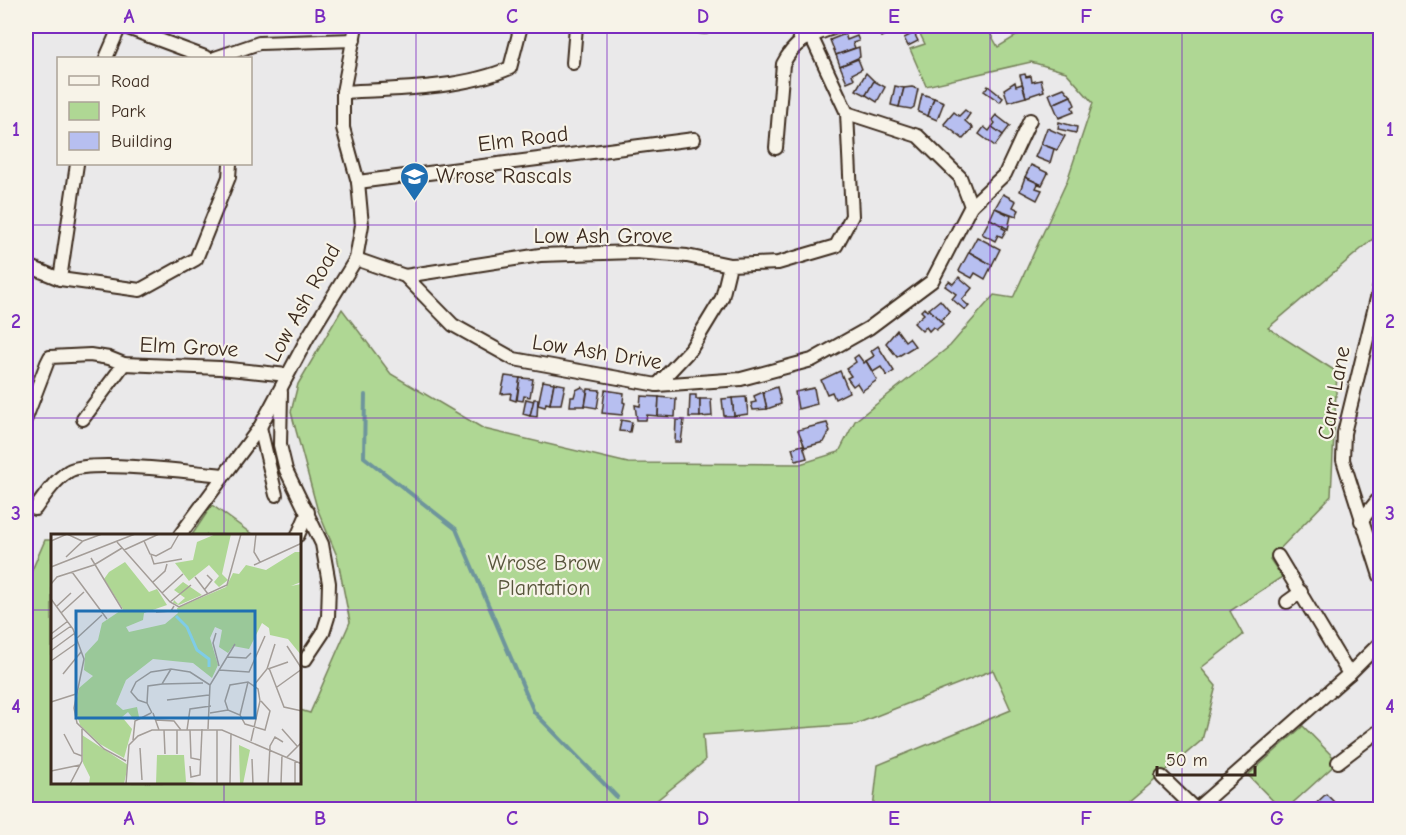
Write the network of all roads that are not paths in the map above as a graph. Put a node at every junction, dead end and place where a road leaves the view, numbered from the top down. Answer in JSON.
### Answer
{"nodes":[{"id":1,"x":121,"y":26,"type":"edge"},
{"id":2,"x":356,"y":26,"type":"edge"},
{"id":3,"x":522,"y":26,"type":"edge"},
{"id":4,"x":576,"y":26,"type":"edge"},
{"id":5,"x":795,"y":26,"type":"edge"},
{"id":6,"x":838,"y":26,"type":"edge"},
{"id":7,"x":806,"y":38,"type":"junction"},
{"id":8,"x":354,"y":40,"type":"junction"},
{"id":9,"x":106,"y":57,"type":"edge"},
{"id":10,"x":205,"y":57,"type":"edge"},
{"id":11,"x":218,"y":57,"type":"edge"},
{"id":12,"x":573,"y":63,"type":"dead end"},
{"id":13,"x":343,"y":92,"type":"junction"},
{"id":14,"x":847,"y":113,"type":"junction"},
{"id":15,"x":1030,"y":120,"type":"dead end"},
{"id":16,"x":694,"y":139,"type":"dead end"},
{"id":17,"x":776,"y":148,"type":"dead end"},
{"id":18,"x":77,"y":165,"type":"edge"},
{"id":19,"x":230,"y":165,"type":"edge"},
{"id":20,"x":358,"y":182,"type":"junction"},
{"id":21,"x":971,"y":206,"type":"junction"},
{"id":22,"x":356,"y":259,"type":"junction"},
{"id":23,"x":26,"y":265,"type":"edge"},
{"id":24,"x":730,"y":265,"type":"junction"},
{"id":25,"x":405,"y":276,"type":"junction"},
{"id":26,"x":60,"y":279,"type":"junction"},
{"id":27,"x":1380,"y":286,"type":"edge"},
{"id":28,"x":124,"y":364,"type":"junction"},
{"id":29,"x":287,"y":375,"type":"junction"},
{"id":30,"x":657,"y":386,"type":"junction"},
{"id":31,"x":281,"y":391,"type":"junction"},
{"id":32,"x":26,"y":418,"type":"edge"},
{"id":33,"x":83,"y":419,"type":"dead end"},
{"id":34,"x":260,"y":427,"type":"junction"},
{"id":35,"x":222,"y":475,"type":"junction"},
{"id":36,"x":276,"y":495,"type":"dead end"},
{"id":37,"x":1380,"y":497,"type":"edge"},
{"id":38,"x":35,"y":509,"type":"dead end"},
{"id":39,"x":308,"y":512,"type":"junction"},
{"id":40,"x":1361,"y":521,"type":"junction"},
{"id":41,"x":181,"y":534,"type":"edge"},
{"id":42,"x":298,"y":534,"type":"edge"},
{"id":43,"x":1278,"y":556,"type":"dead end"},
{"id":44,"x":1380,"y":576,"type":"edge"},
{"id":45,"x":1301,"y":592,"type":"junction"},
{"id":46,"x":1287,"y":602,"type":"dead end"},
{"id":47,"x":1380,"y":643,"type":"edge"},
{"id":48,"x":305,"y":660,"type":"dead end"},
{"id":49,"x":1349,"y":674,"type":"junction"},
{"id":50,"x":1380,"y":730,"type":"edge"},
{"id":51,"x":1338,"y":762,"type":"dead end"},
{"id":52,"x":1162,"y":777,"type":"dead end"},
{"id":53,"x":1196,"y":809,"type":"edge"}],
"edges":[{"from":1,"to":9,"type":"street"},
{"from":1,"to":10,"type":"street"},
{"from":2,"to":8,"type":"street","name":"Low Ash Road"},
{"from":3,"to":13,"type":"street"},
{"from":4,"to":12,"type":"street"},
{"from":5,"to":7,"type":"street"},
{"from":6,"to":7,"type":"street"},
{"from":7,"to":14,"type":"street"},
{"from":7,"to":17,"type":"street"},
{"from":8,"to":11,"type":"street"},
{"from":8,"to":13,"type":"street","name":"Low Ash Road"},
{"from":13,"to":20,"type":"street","name":"Low Ash Road"},
{"from":14,"to":21,"type":"street"},
{"from":14,"to":24,"type":"street","name":"Low Ash Grove"},
{"from":15,"to":21,"type":"street","name":"Low Ash Drive"},
{"from":16,"to":20,"type":"street","name":"Elm Road"},
{"from":18,"to":26,"type":"street"},
{"from":19,"to":26,"type":"street"},
{"from":20,"to":22,"type":"street","name":"Low Ash Road"},
{"from":21,"to":30,"type":"street","name":"Low Ash Drive"},
{"from":22,"to":25,"type":"street","name":"Low Ash Drive"},
{"from":22,"to":29,"type":"street","name":"Low Ash Road"},
{"from":23,"to":26,"type":"street"},
{"from":24,"to":25,"type":"street","name":"Low Ash Grove"},
{"from":24,"to":30,"type":"street"},
{"from":25,"to":30,"type":"street","name":"Low Ash Drive"},
{"from":27,"to":40,"type":"street","name":"Carr Lane"},
{"from":28,"to":29,"type":"street","name":"Elm Grove"},
{"from":28,"to":32,"type":"street","name":"Elm Grove"},
{"from":28,"to":33,"type":"street","name":"Elm Grove"},
{"from":29,"to":31,"type":"street","name":"Low Ash Road"},
{"from":31,"to":34,"type":"street","name":"Low Ash Road"},
{"from":31,"to":39,"type":"street"},
{"from":34,"to":35,"type":"street","name":"Low Ash Road"},
{"from":34,"to":36,"type":"street"},
{"from":35,"to":38,"type":"street"},
{"from":35,"to":41,"type":"street","name":"Low Ash Road"},
{"from":37,"to":40,"type":"street"},
{"from":39,"to":42,"type":"street"},
{"from":39,"to":48,"type":"street"},
{"from":40,"to":44,"type":"street","name":"Carr Lane"},
{"from":43,"to":45,"type":"street"},
{"from":45,"to":46,"type":"street"},
{"from":45,"to":49,"type":"street"},
{"from":47,"to":49,"type":"street"},
{"from":49,"to":53,"type":"street"},
{"from":50,"to":51,"type":"street"},
{"from":52,"to":53,"type":"street"}]}
